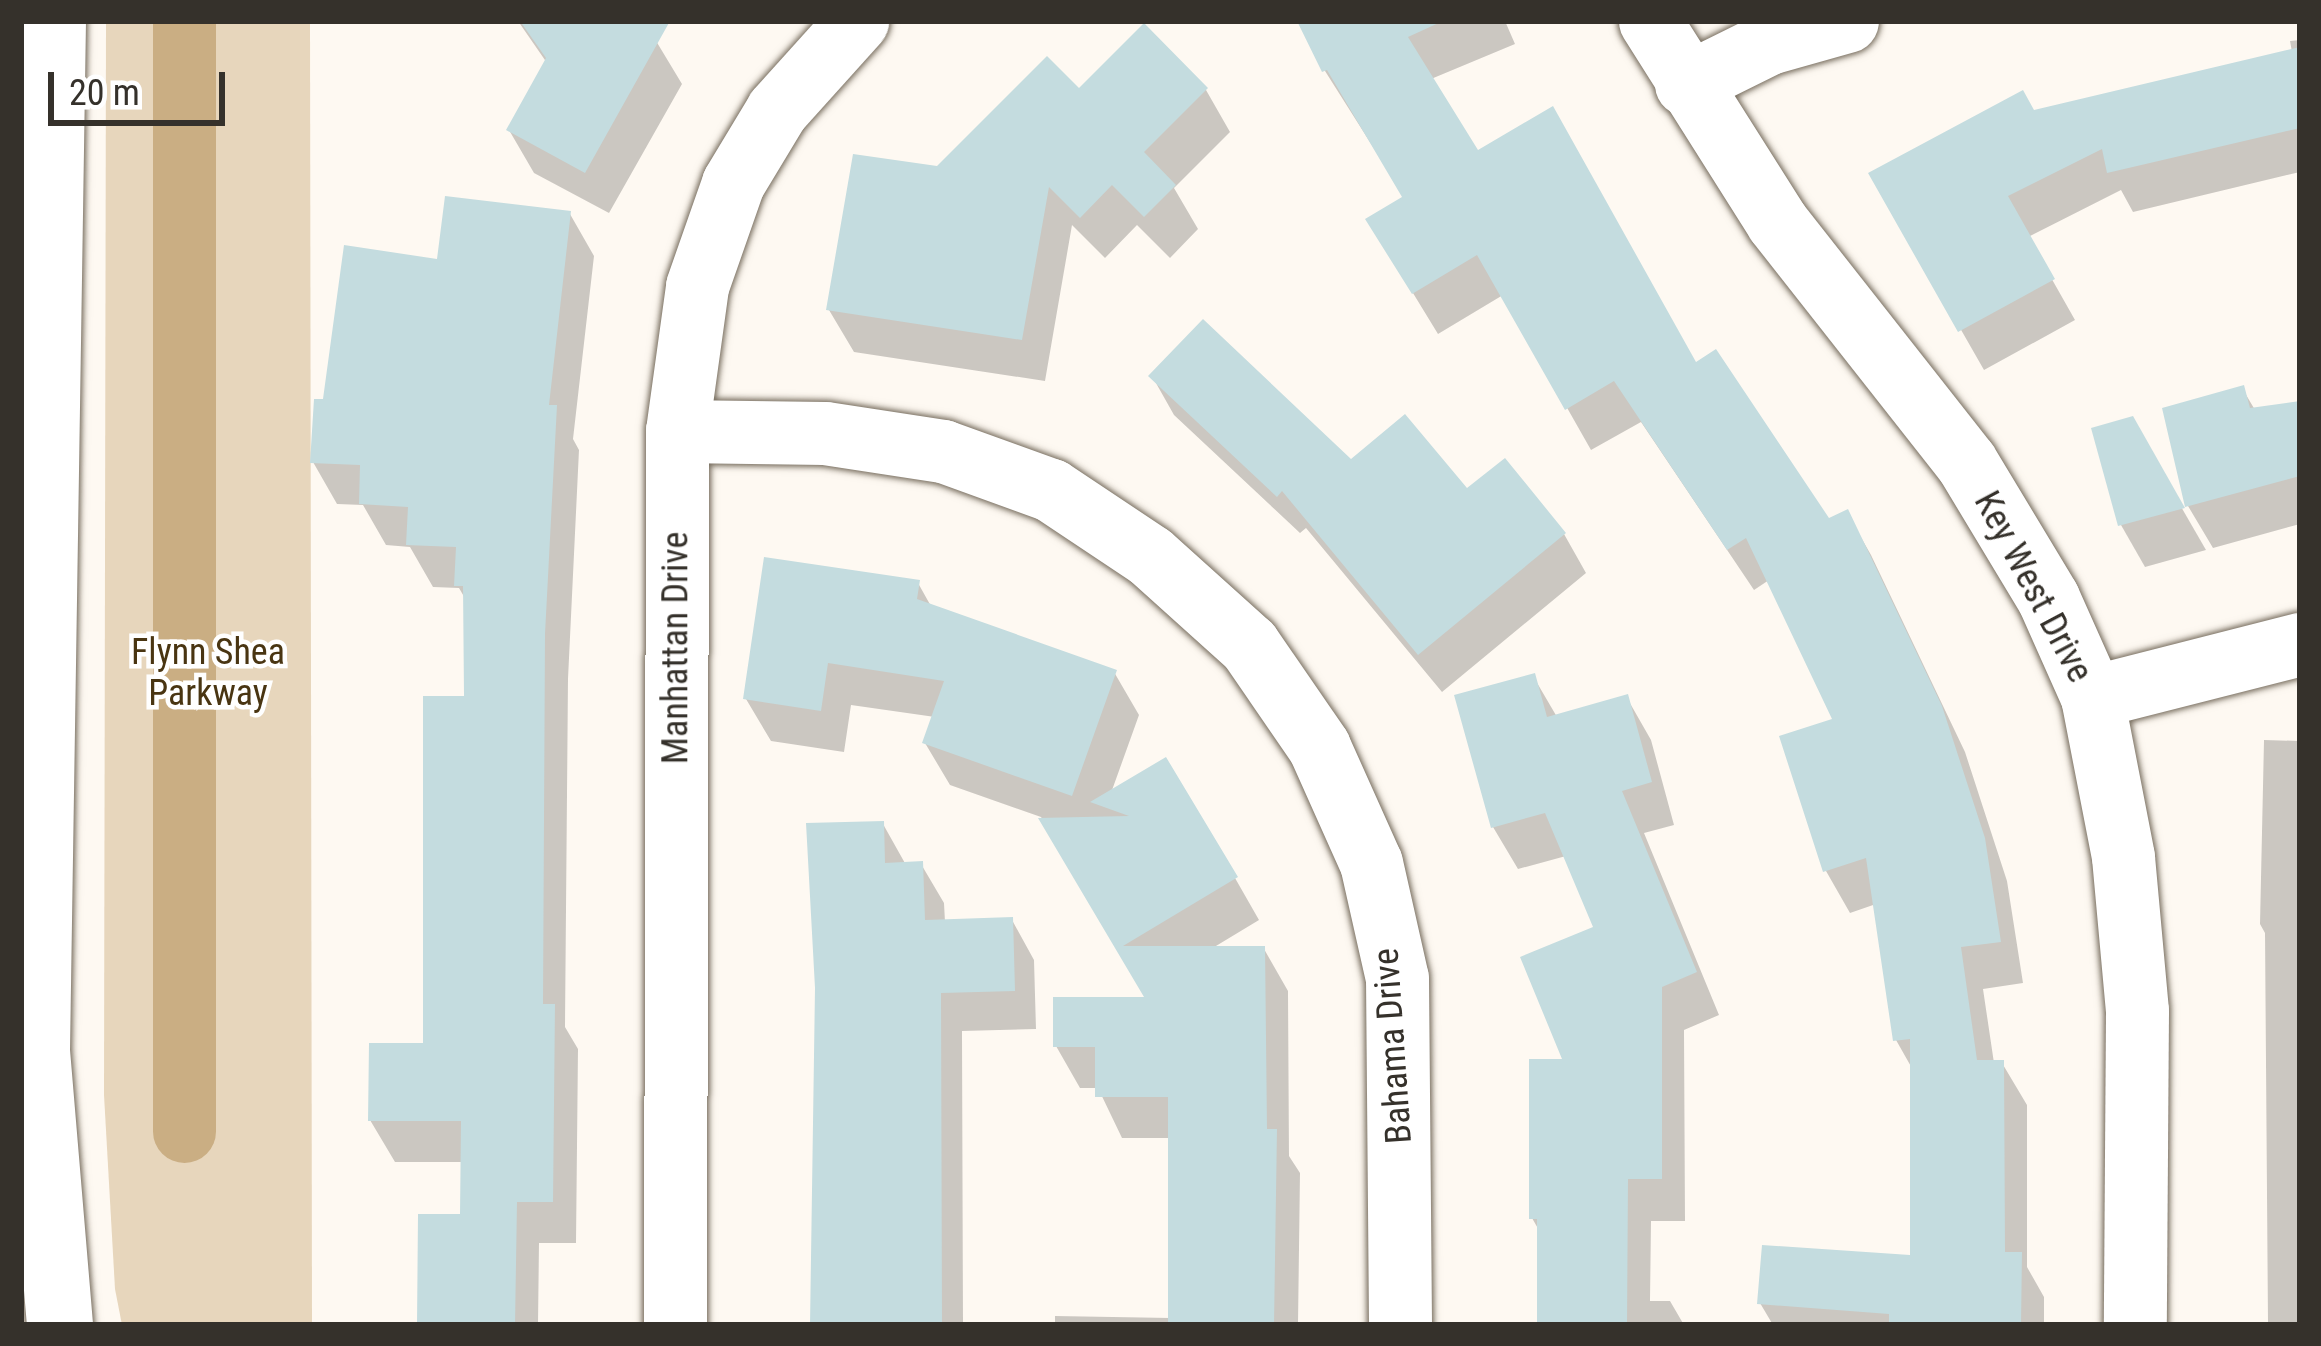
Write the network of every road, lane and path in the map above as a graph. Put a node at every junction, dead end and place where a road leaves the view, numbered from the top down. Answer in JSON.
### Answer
{"nodes":[{"id":1,"x":53,"y":21,"type":"edge"},
{"id":2,"x":1651,"y":21,"type":"edge"},
{"id":3,"x":1847,"y":21,"type":"edge"},
{"id":4,"x":840,"y":26,"type":"edge"},
{"id":5,"x":1686,"y":84,"type":"junction"},
{"id":6,"x":677,"y":431,"type":"junction"},
{"id":7,"x":2300,"y":644,"type":"edge"},
{"id":8,"x":2092,"y":697,"type":"junction"},
{"id":9,"x":60,"y":1325,"type":"edge"},
{"id":10,"x":675,"y":1325,"type":"edge"},
{"id":11,"x":1400,"y":1325,"type":"edge"},
{"id":12,"x":2135,"y":1325,"type":"edge"}],
"edges":[{"from":1,"to":9,"type":"street"},
{"from":2,"to":5,"type":"street","name":"Key West Drive"},
{"from":3,"to":5,"type":"street"},
{"from":4,"to":6,"type":"street","name":"Manhattan Drive"},
{"from":5,"to":8,"type":"street","name":"Key West Drive"},
{"from":6,"to":10,"type":"street","name":"Manhattan Drive"},
{"from":6,"to":11,"type":"street","name":"Bahama Drive"},
{"from":7,"to":8,"type":"street"},
{"from":8,"to":12,"type":"street","name":"Key West Drive"}]}
